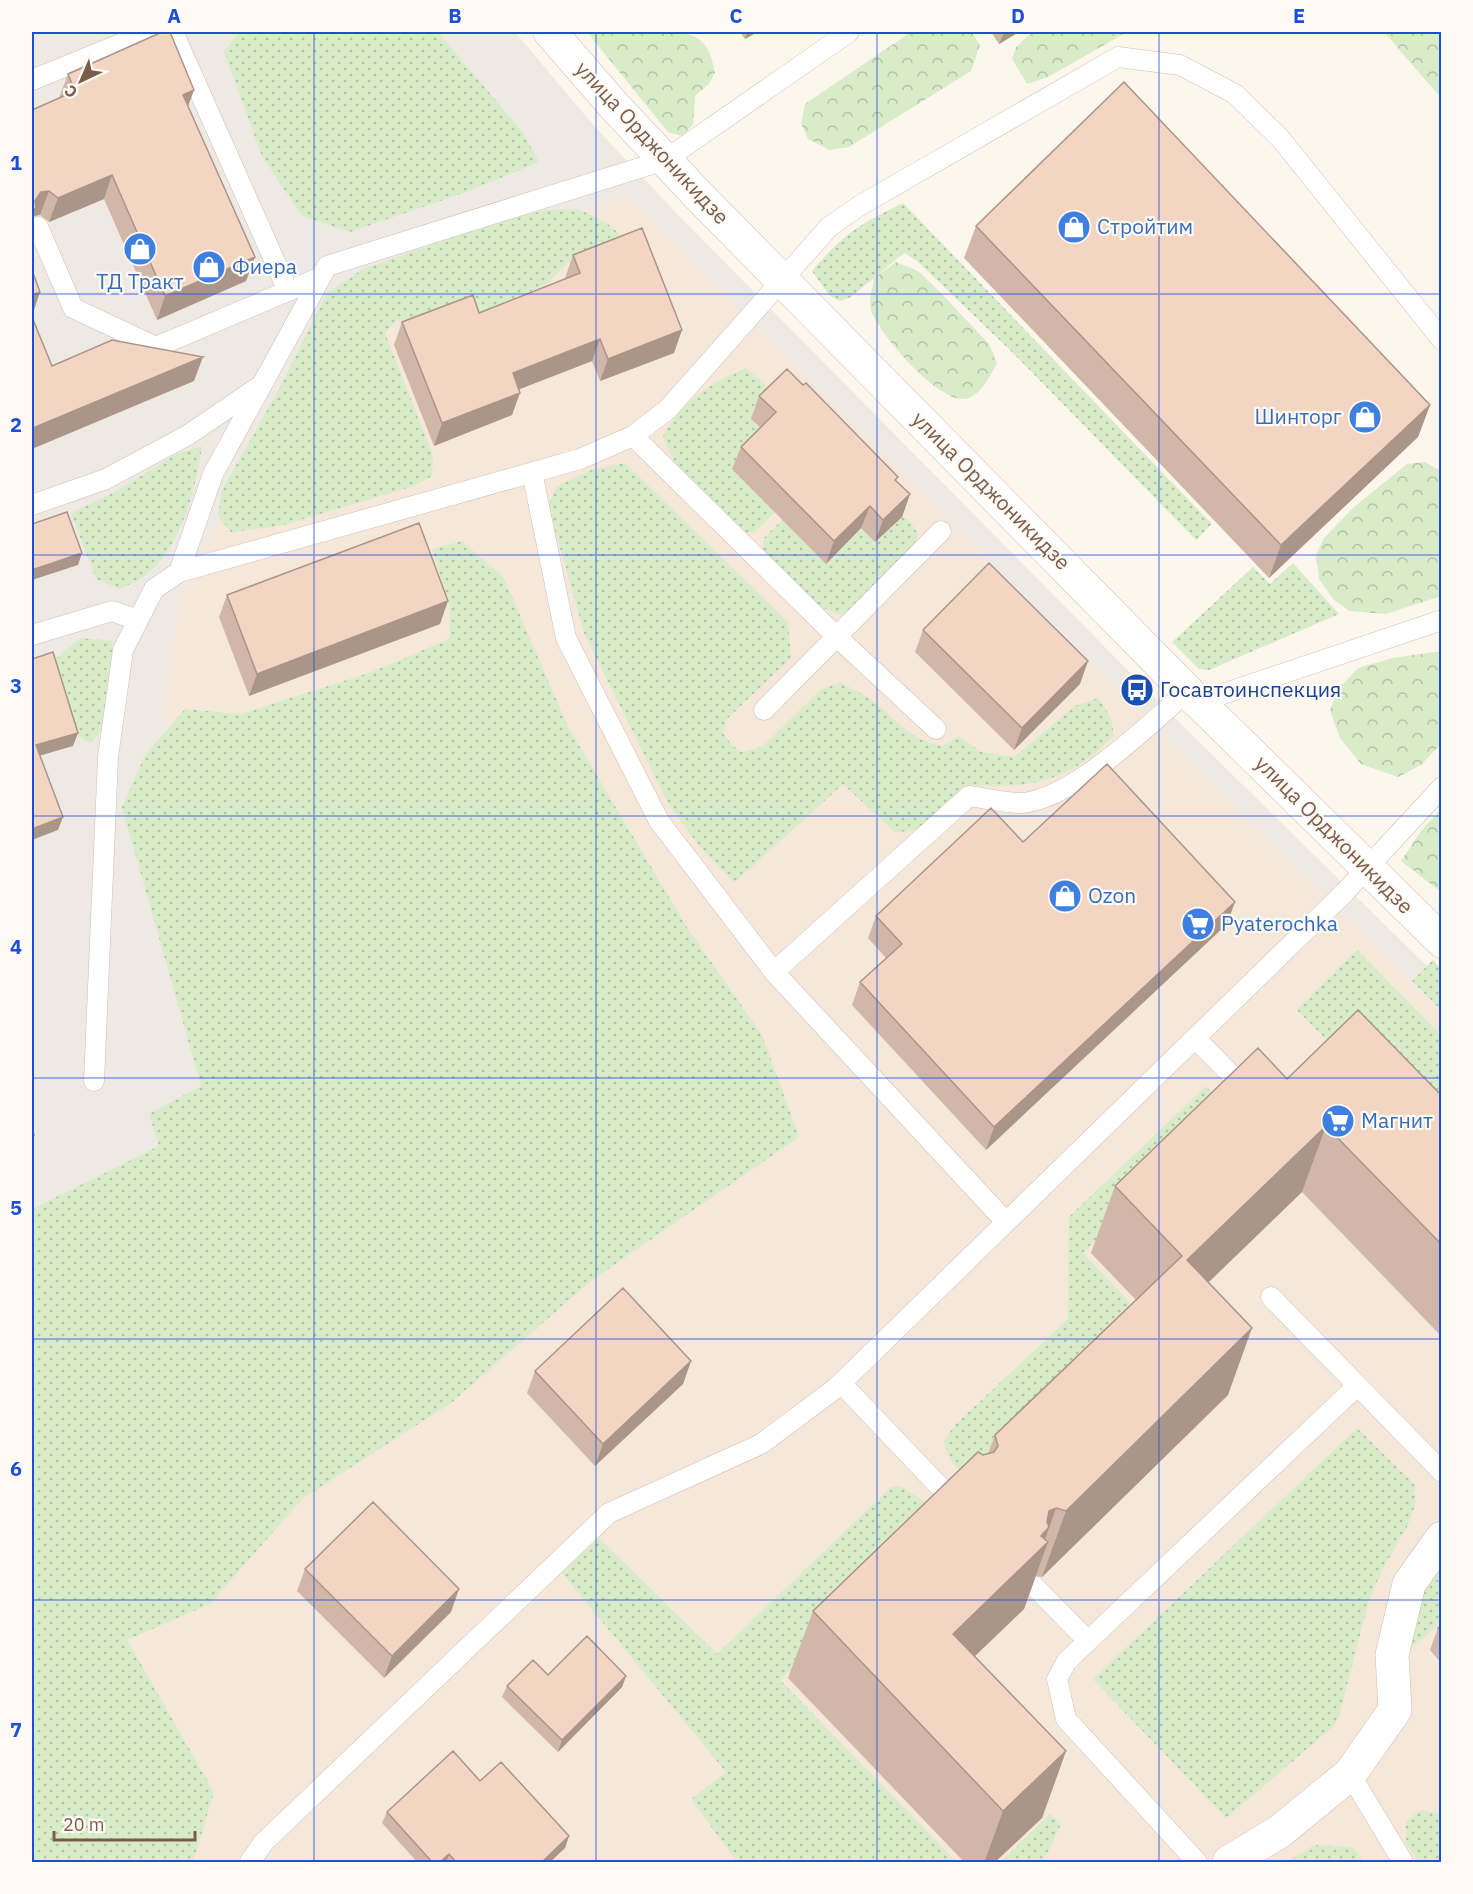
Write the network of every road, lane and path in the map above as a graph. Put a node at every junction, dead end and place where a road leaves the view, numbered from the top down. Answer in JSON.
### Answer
{"nodes":[{"id":1,"x":150,"y":32,"type":"edge"},
{"id":2,"x":173,"y":32,"type":"edge"},
{"id":3,"x":550,"y":32,"type":"edge"},
{"id":4,"x":849,"y":32,"type":"edge"},
{"id":5,"x":32,"y":80,"type":"edge"},
{"id":6,"x":665,"y":160,"type":"junction"},
{"id":7,"x":38,"y":227,"type":"edge"},
{"id":8,"x":321,"y":277,"type":"junction"},
{"id":9,"x":784,"y":281,"type":"junction"},
{"id":10,"x":288,"y":291,"type":"junction"},
{"id":11,"x":1442,"y":340,"type":"edge"},
{"id":12,"x":261,"y":384,"type":"junction"},
{"id":13,"x":633,"y":436,"type":"junction"},
{"id":14,"x":532,"y":472,"type":"junction"},
{"id":15,"x":32,"y":505,"type":"edge"},
{"id":16,"x":941,"y":531,"type":"dead end"},
{"id":17,"x":179,"y":572,"type":"junction"},
{"id":18,"x":137,"y":620,"type":"junction"},
{"id":19,"x":1442,"y":620,"type":"edge"},
{"id":20,"x":32,"y":635,"type":"edge"},
{"id":21,"x":836,"y":636,"type":"junction"},
{"id":22,"x":1193,"y":696,"type":"junction"},
{"id":23,"x":764,"y":710,"type":"dead end"},
{"id":24,"x":936,"y":729,"type":"dead end"},
{"id":25,"x":1442,"y":787,"type":"edge"},
{"id":26,"x":1368,"y":866,"type":"junction"},
{"id":27,"x":1442,"y":941,"type":"edge"},
{"id":28,"x":774,"y":972,"type":"junction"},
{"id":29,"x":1195,"y":1038,"type":"junction"},
{"id":30,"x":94,"y":1081,"type":"dead end"},
{"id":31,"x":1260,"y":1104,"type":"edge"},
{"id":32,"x":1006,"y":1222,"type":"junction"},
{"id":33,"x":1271,"y":1297,"type":"dead end"},
{"id":34,"x":841,"y":1383,"type":"junction"},
{"id":35,"x":1357,"y":1386,"type":"junction"},
{"id":36,"x":1442,"y":1472,"type":"edge"},
{"id":37,"x":962,"y":1510,"type":"edge"},
{"id":38,"x":1442,"y":1538,"type":"edge"},
{"id":39,"x":1034,"y":1586,"type":"edge"},
{"id":40,"x":1088,"y":1641,"type":"junction"},
{"id":41,"x":1350,"y":1774,"type":"junction"},
{"id":42,"x":250,"y":1863,"type":"edge"},
{"id":43,"x":1197,"y":1863,"type":"edge"},
{"id":44,"x":1229,"y":1863,"type":"edge"},
{"id":45,"x":1403,"y":1863,"type":"edge"}],
"edges":[{"from":1,"to":5,"type":"lane"},
{"from":2,"to":10,"type":"lane"},
{"from":3,"to":6,"type":"main road","name":"улица Орджоникидзе"},
{"from":4,"to":6,"type":"lane"},
{"from":6,"to":8,"type":"lane"},
{"from":6,"to":9,"type":"main road","name":"улица Орджоникидзе"},
{"from":7,"to":10,"type":"lane"},
{"from":8,"to":10,"type":"lane"},
{"from":8,"to":12,"type":"lane"},
{"from":9,"to":11,"type":"lane"},
{"from":9,"to":13,"type":"lane"},
{"from":9,"to":22,"type":"main road","name":"улица Орджоникидзе"},
{"from":12,"to":15,"type":"lane"},
{"from":12,"to":17,"type":"lane"},
{"from":13,"to":14,"type":"lane"},
{"from":13,"to":21,"type":"lane"},
{"from":14,"to":17,"type":"lane"},
{"from":14,"to":28,"type":"lane"},
{"from":16,"to":21,"type":"lane"},
{"from":17,"to":18,"type":"lane"},
{"from":18,"to":20,"type":"lane"},
{"from":18,"to":30,"type":"lane"},
{"from":19,"to":22,"type":"lane"},
{"from":21,"to":23,"type":"lane"},
{"from":21,"to":24,"type":"lane"},
{"from":22,"to":26,"type":"main road","name":"улица Орджоникидзе"},
{"from":22,"to":28,"type":"lane"},
{"from":25,"to":26,"type":"lane"},
{"from":26,"to":27,"type":"main road","name":"улица Орджоникидзе"},
{"from":26,"to":29,"type":"lane"},
{"from":28,"to":32,"type":"lane"},
{"from":29,"to":31,"type":"lane"},
{"from":29,"to":32,"type":"lane"},
{"from":32,"to":34,"type":"lane"},
{"from":33,"to":35,"type":"lane"},
{"from":34,"to":37,"type":"lane"},
{"from":34,"to":42,"type":"lane"},
{"from":35,"to":36,"type":"lane"},
{"from":35,"to":40,"type":"lane"},
{"from":38,"to":41,"type":"main road"},
{"from":39,"to":40,"type":"lane"},
{"from":40,"to":43,"type":"lane"},
{"from":41,"to":44,"type":"main road"},
{"from":41,"to":45,"type":"lane"}]}
